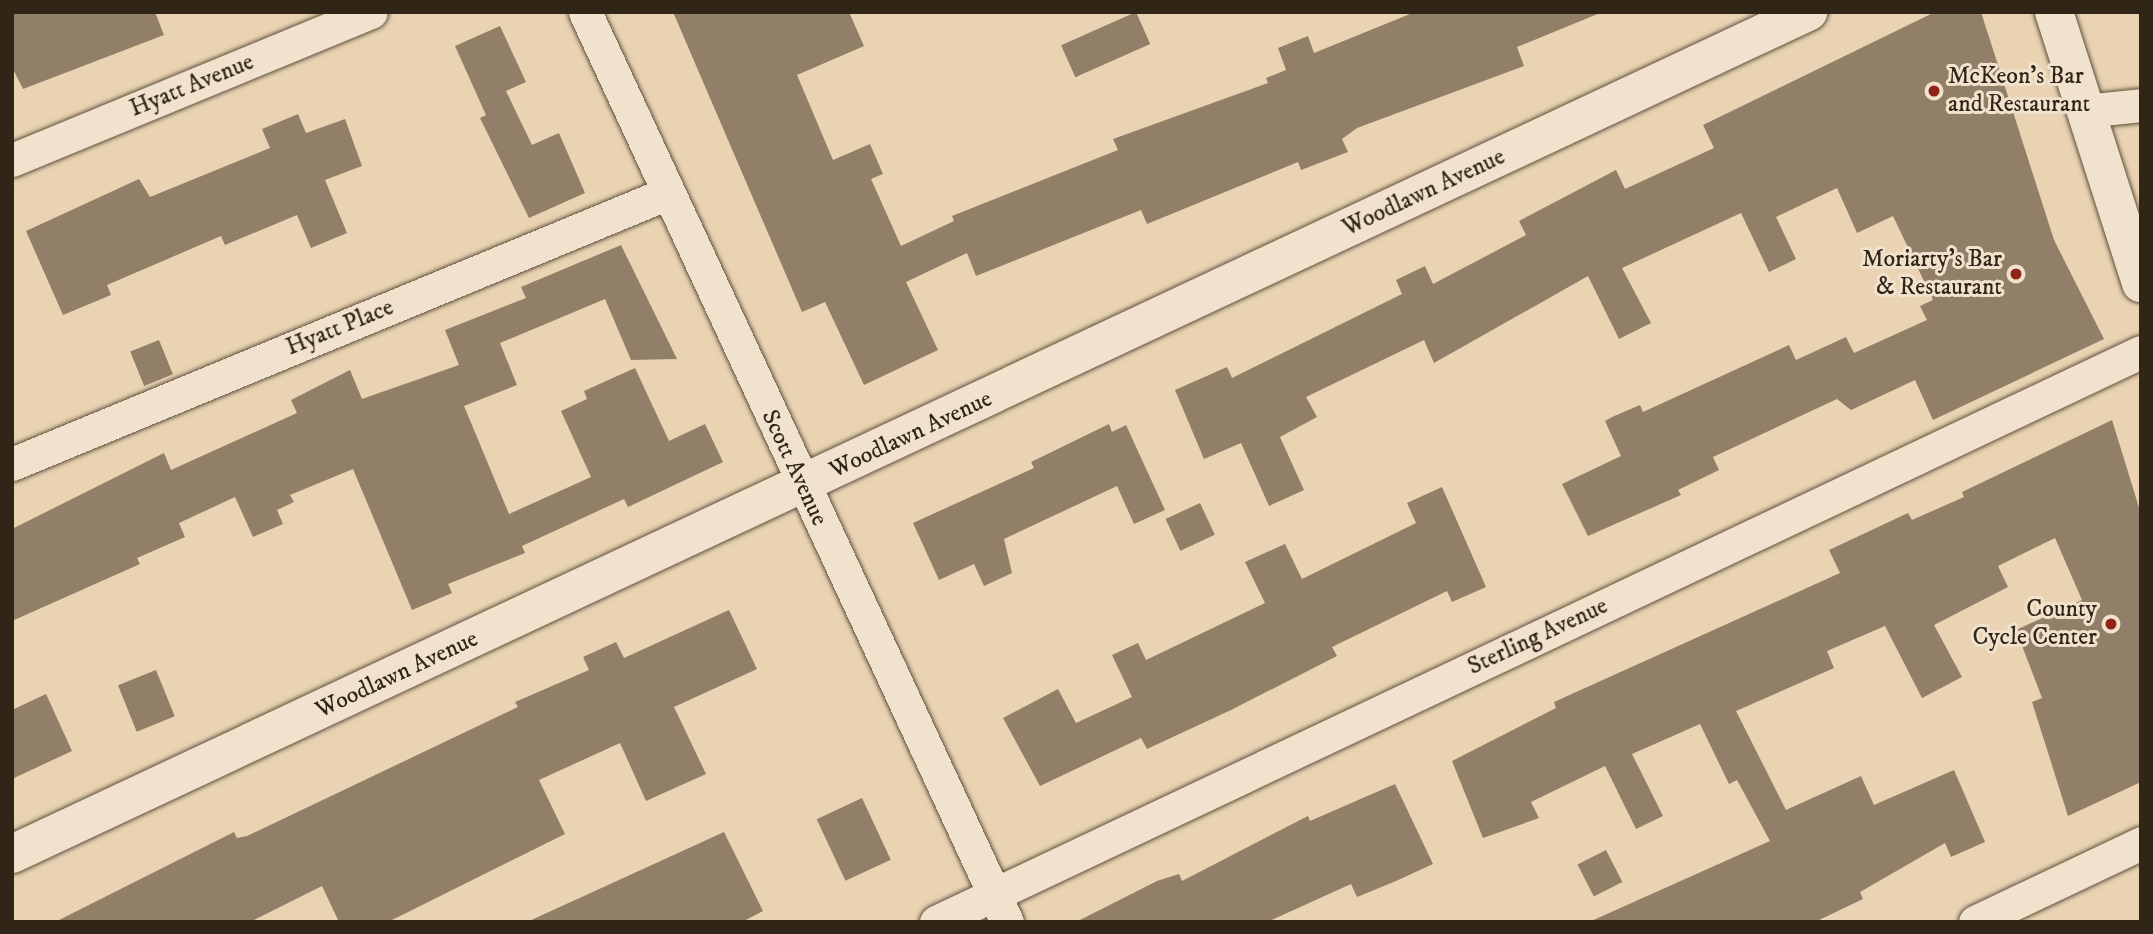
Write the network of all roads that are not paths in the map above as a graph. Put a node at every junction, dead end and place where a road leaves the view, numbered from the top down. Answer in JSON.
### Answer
{"nodes":[{"id":1,"x":371,"y":12,"type":"edge"},
{"id":2,"x":585,"y":12,"type":"edge"},
{"id":3,"x":1808,"y":12,"type":"edge"},
{"id":4,"x":2054,"y":12,"type":"edge"},
{"id":5,"x":2141,"y":105,"type":"edge"},
{"id":6,"x":2084,"y":111,"type":"junction"},
{"id":7,"x":12,"y":160,"type":"edge"},
{"id":8,"x":668,"y":193,"type":"junction"},
{"id":9,"x":2141,"y":283,"type":"edge"},
{"id":10,"x":2141,"y":352,"type":"edge"},
{"id":11,"x":12,"y":464,"type":"edge"},
{"id":12,"x":802,"y":487,"type":"junction"},
{"id":13,"x":2141,"y":842,"type":"edge"},
{"id":14,"x":12,"y":854,"type":"edge"},
{"id":15,"x":1001,"y":908,"type":"edge"},
{"id":16,"x":936,"y":922,"type":"edge"},
{"id":17,"x":1975,"y":922,"type":"edge"}],
"edges":[{"from":1,"to":7,"type":"street","name":"Hyatt Avenue"},
{"from":2,"to":8,"type":"street","name":"Scott Avenue"},
{"from":3,"to":12,"type":"street","name":"Woodlawn Avenue"},
{"from":4,"to":6,"type":"street"},
{"from":5,"to":6,"type":"street"},
{"from":6,"to":9,"type":"street"},
{"from":8,"to":11,"type":"street","name":"Hyatt Place"},
{"from":8,"to":12,"type":"street","name":"Scott Avenue"},
{"from":10,"to":15,"type":"street","name":"Sterling Avenue"},
{"from":12,"to":14,"type":"street","name":"Woodlawn Avenue"},
{"from":12,"to":15,"type":"street","name":"Scott Avenue"},
{"from":13,"to":17,"type":"street"},
{"from":15,"to":16,"type":"street","name":"Sterling Avenue"}]}
